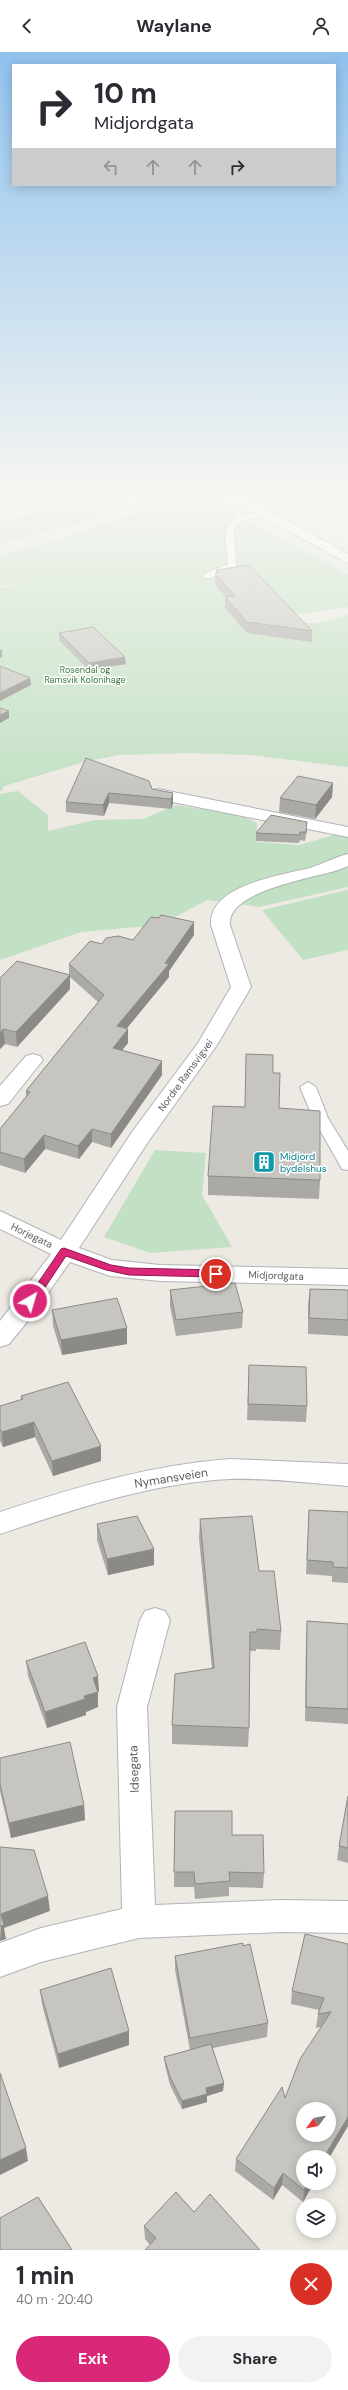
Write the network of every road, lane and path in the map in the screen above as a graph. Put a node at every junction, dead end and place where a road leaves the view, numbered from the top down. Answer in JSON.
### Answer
{"nodes":[{"id":1,"x":158,"y":794,"type":"edge"},
{"id":2,"x":348,"y":832,"type":"edge"},
{"id":3,"x":348,"y":859,"type":"edge"},
{"id":4,"x":33,"y":1060,"type":"dead end"},
{"id":5,"x":308,"y":1087,"type":"dead end"},
{"id":6,"x":0,"y":1099,"type":"edge"},
{"id":7,"x":348,"y":1164,"type":"edge"},
{"id":8,"x":0,"y":1219,"type":"edge"},
{"id":9,"x":64,"y":1251,"type":"junction"},
{"id":10,"x":348,"y":1277,"type":"edge"},
{"id":11,"x":0,"y":1338,"type":"edge"},
{"id":12,"x":348,"y":1475,"type":"edge"},
{"id":13,"x":0,"y":1522,"type":"edge"},
{"id":14,"x":155,"y":1620,"type":"dead end"},
{"id":15,"x":348,"y":1918,"type":"edge"},
{"id":16,"x":139,"y":1922,"type":"junction"},
{"id":17,"x":0,"y":1960,"type":"edge"}],
"edges":[{"from":1,"to":2,"type":"street"},
{"from":3,"to":9,"type":"street","name":"Nordre Ramsvigvei"},
{"from":4,"to":6,"type":"street"},
{"from":5,"to":7,"type":"lane"},
{"from":8,"to":9,"type":"street","name":"Horjegata"},
{"from":9,"to":10,"type":"street","name":"Midjordgata"},
{"from":9,"to":11,"type":"street","name":"Nordre Ramsvigvei"},
{"from":12,"to":13,"type":"street","name":"Nymansveien"},
{"from":14,"to":16,"type":"street","name":"Idsegata"},
{"from":15,"to":16,"type":"street"},
{"from":16,"to":17,"type":"street"}]}
